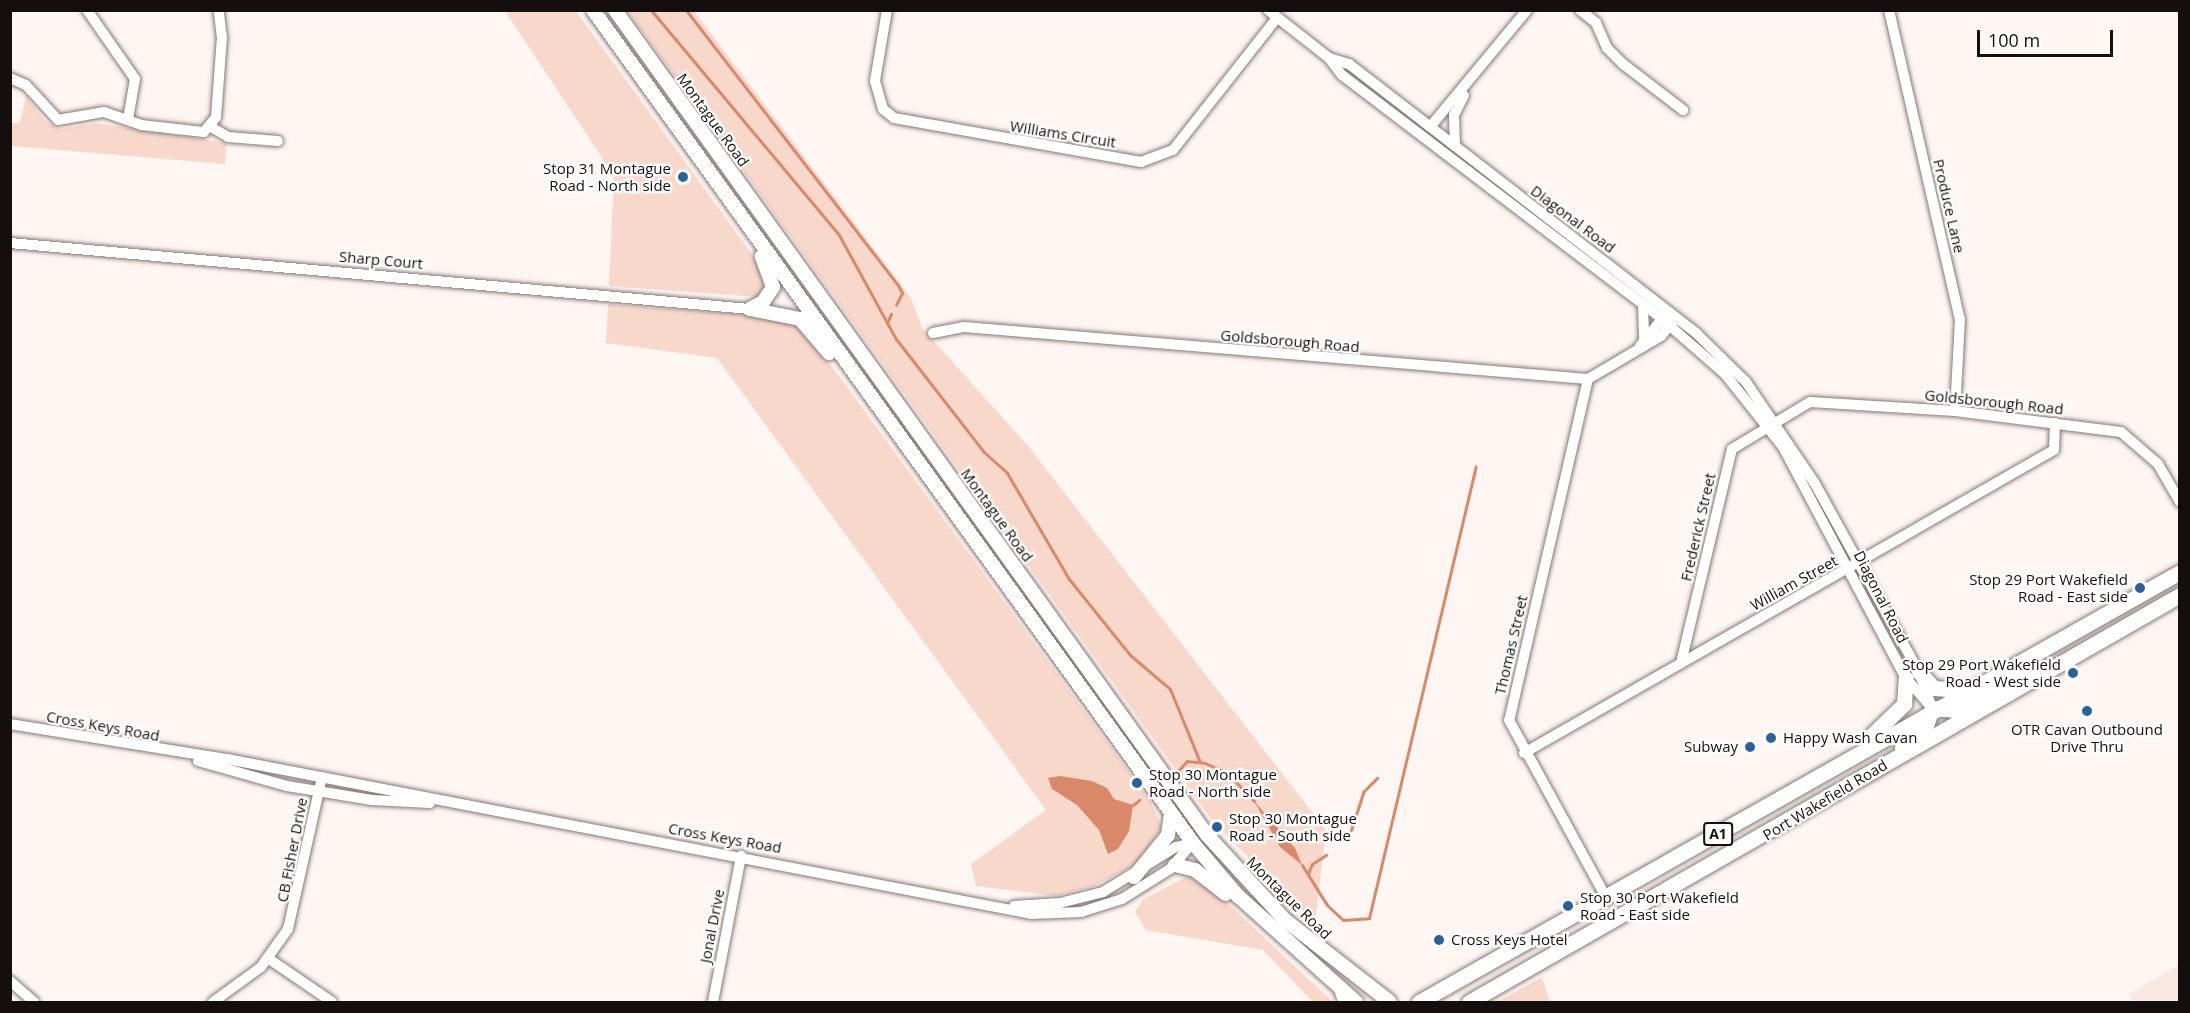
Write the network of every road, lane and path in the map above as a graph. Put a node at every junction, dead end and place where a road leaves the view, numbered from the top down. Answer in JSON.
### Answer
{"nodes":[{"id":1,"x":87,"y":10,"type":"edge"},
{"id":2,"x":593,"y":10,"type":"edge"},
{"id":3,"x":615,"y":10,"type":"edge"},
{"id":4,"x":887,"y":10,"type":"edge"},
{"id":5,"x":1527,"y":10,"type":"edge"},
{"id":6,"x":1580,"y":10,"type":"edge"},
{"id":7,"x":1889,"y":10,"type":"edge"},
{"id":8,"x":218,"y":11,"type":"edge"},
{"id":9,"x":1273,"y":14,"type":"edge"},
{"id":10,"x":1329,"y":58,"type":"junction"},
{"id":11,"x":10,"y":78,"type":"edge"},
{"id":12,"x":1468,"y":87,"type":"junction"},
{"id":13,"x":1683,"y":110,"type":"dead end"},
{"id":14,"x":128,"y":119,"type":"junction"},
{"id":15,"x":1430,"y":127,"type":"junction"},
{"id":16,"x":211,"y":128,"type":"junction"},
{"id":17,"x":278,"y":141,"type":"dead end"},
{"id":18,"x":1455,"y":146,"type":"junction"},
{"id":19,"x":1443,"y":153,"type":"junction"},
{"id":20,"x":747,"y":224,"type":"junction"},
{"id":21,"x":10,"y":243,"type":"edge"},
{"id":22,"x":1643,"y":304,"type":"junction"},
{"id":23,"x":750,"y":309,"type":"junction"},
{"id":24,"x":1669,"y":319,"type":"junction"},
{"id":25,"x":933,"y":333,"type":"dead end"},
{"id":26,"x":1644,"y":340,"type":"junction"},
{"id":27,"x":1637,"y":350,"type":"junction"},
{"id":28,"x":1588,"y":379,"type":"junction"},
{"id":29,"x":864,"y":388,"type":"junction"},
{"id":30,"x":1955,"y":411,"type":"junction"},
{"id":31,"x":1772,"y":423,"type":"junction"},
{"id":32,"x":2055,"y":423,"type":"junction"},
{"id":33,"x":2180,"y":502,"type":"edge"},
{"id":34,"x":1854,"y":566,"type":"junction"},
{"id":35,"x":2180,"y":572,"type":"edge"},
{"id":36,"x":2180,"y":595,"type":"edge"},
{"id":37,"x":2079,"y":652,"type":"junction"},
{"id":38,"x":1681,"y":663,"type":"junction"},
{"id":39,"x":1912,"y":675,"type":"junction"},
{"id":40,"x":1962,"y":690,"type":"junction"},
{"id":41,"x":1932,"y":708,"type":"junction"},
{"id":42,"x":10,"y":724,"type":"edge"},
{"id":43,"x":1524,"y":753,"type":"junction"},
{"id":44,"x":1148,"y":754,"type":"junction"},
{"id":45,"x":189,"y":757,"type":"junction"},
{"id":46,"x":1878,"y":768,"type":"junction"},
{"id":47,"x":1829,"y":769,"type":"junction"},
{"id":48,"x":322,"y":777,"type":"junction"},
{"id":49,"x":319,"y":791,"type":"junction"},
{"id":50,"x":439,"y":803,"type":"junction"},
{"id":51,"x":1171,"y":814,"type":"junction"},
{"id":52,"x":1703,"y":842,"type":"junction"},
{"id":53,"x":1193,"y":843,"type":"junction"},
{"id":54,"x":1742,"y":849,"type":"junction"},
{"id":55,"x":741,"y":856,"type":"junction"},
{"id":56,"x":1175,"y":865,"type":"junction"},
{"id":57,"x":1240,"y":874,"type":"junction"},
{"id":58,"x":1134,"y":877,"type":"junction"},
{"id":59,"x":1606,"y":897,"type":"junction"},
{"id":60,"x":1646,"y":904,"type":"junction"},
{"id":61,"x":1005,"y":906,"type":"junction"},
{"id":62,"x":1287,"y":941,"type":"junction"},
{"id":63,"x":269,"y":959,"type":"junction"},
{"id":64,"x":10,"y":981,"type":"edge"},
{"id":65,"x":1496,"y":987,"type":"junction"},
{"id":66,"x":1344,"y":997,"type":"edge"},
{"id":67,"x":34,"y":1002,"type":"edge"},
{"id":68,"x":213,"y":1002,"type":"edge"},
{"id":69,"x":332,"y":1002,"type":"edge"},
{"id":70,"x":713,"y":1002,"type":"edge"},
{"id":71,"x":1356,"y":1002,"type":"edge"},
{"id":72,"x":1390,"y":1002,"type":"edge"},
{"id":73,"x":1419,"y":1002,"type":"edge"},
{"id":74,"x":1469,"y":1002,"type":"edge"},
{"id":75,"x":1484,"y":1002,"type":"edge"}],
"edges":[{"from":1,"to":14,"type":"street"},
{"from":2,"to":20,"type":"main road"},
{"from":3,"to":44,"type":"main road","name":"Montague Road"},
{"from":4,"to":9,"type":"street","name":"Williams Circuit"},
{"from":5,"to":12,"type":"street"},
{"from":6,"to":13,"type":"street"},
{"from":7,"to":30,"type":"street","name":"Produce Lane"},
{"from":8,"to":16,"type":"street"},
{"from":9,"to":10,"type":"street","name":"Diagonal Road"},
{"from":10,"to":15,"type":"street","name":"Diagonal Road"},
{"from":10,"to":19,"type":"street","name":"Diagonal Road"},
{"from":11,"to":14,"type":"street"},
{"from":12,"to":15,"type":"street"},
{"from":12,"to":18,"type":"street"},
{"from":14,"to":16,"type":"street"},
{"from":15,"to":18,"type":"street","name":"Diagonal Road"},
{"from":15,"to":19,"type":"street"},
{"from":16,"to":17,"type":"street"},
{"from":18,"to":24,"type":"street","name":"Diagonal Road"},
{"from":19,"to":22,"type":"street","name":"Diagonal Road"},
{"from":20,"to":23,"type":"main road"},
{"from":20,"to":29,"type":"main road"},
{"from":21,"to":23,"type":"street","name":"Sharp Court"},
{"from":22,"to":24,"type":"street","name":"Diagonal Road"},
{"from":22,"to":26,"type":"street"},
{"from":23,"to":29,"type":"main road"},
{"from":24,"to":26,"type":"street"},
{"from":24,"to":27,"type":"street"},
{"from":24,"to":31,"type":"street","name":"Diagonal Road"},
{"from":25,"to":28,"type":"street","name":"Goldsborough Road"},
{"from":26,"to":27,"type":"street"},
{"from":27,"to":28,"type":"street"},
{"from":28,"to":43,"type":"street","name":"Thomas Street"},
{"from":29,"to":51,"type":"main road"},
{"from":30,"to":31,"type":"street","name":"Goldsborough Road"},
{"from":30,"to":32,"type":"street","name":"Goldsborough Road"},
{"from":31,"to":34,"type":"street","name":"Diagonal Road"},
{"from":31,"to":38,"type":"street","name":"Frederick Street"},
{"from":32,"to":33,"type":"street","name":"Goldsborough Road"},
{"from":32,"to":34,"type":"street","name":"William Street"},
{"from":34,"to":38,"type":"street","name":"William Street"},
{"from":34,"to":39,"type":"street","name":"Diagonal Road"},
{"from":35,"to":40,"type":"highway","name":"Port Wakefield Road","number":"A1"},
{"from":36,"to":37,"type":"highway","name":"Port Wakefield Road","number":"A1"},
{"from":37,"to":41,"type":"highway"},
{"from":37,"to":46,"type":"highway","name":"Port Wakefield Road","number":"A1"},
{"from":38,"to":43,"type":"street","name":"William Street"},
{"from":39,"to":40,"type":"highway"},
{"from":39,"to":41,"type":"street","name":"Diagonal Road"},
{"from":39,"to":47,"type":"highway"},
{"from":40,"to":41,"type":"highway","name":"Port Wakefield Road","number":"A1"},
{"from":41,"to":46,"type":"highway"},
{"from":41,"to":47,"type":"highway","name":"Port Wakefield Road","number":"A1"},
{"from":42,"to":45,"type":"street","name":"Cross Keys Road"},
{"from":43,"to":59,"type":"street","name":"Thomas Street"},
{"from":44,"to":53,"type":"main road"},
{"from":44,"to":57,"type":"main road","name":"Montague Road"},
{"from":45,"to":48,"type":"street","name":"Cross Keys Road"},
{"from":45,"to":49,"type":"street","name":"Cross Keys Road"},
{"from":46,"to":54,"type":"highway","name":"Port Wakefield Road","number":"A1"},
{"from":47,"to":52,"type":"highway","name":"Port Wakefield Road","number":"A1"},
{"from":48,"to":49,"type":"street","name":"CB Fisher Drive"},
{"from":48,"to":50,"type":"street","name":"Cross Keys Road"},
{"from":49,"to":50,"type":"street","name":"Cross Keys Road"},
{"from":49,"to":63,"type":"street","name":"CB Fisher Drive"},
{"from":50,"to":55,"type":"street","name":"Cross Keys Road"},
{"from":51,"to":53,"type":"main road"},
{"from":51,"to":58,"type":"main road"},
{"from":52,"to":54,"type":"highway"},
{"from":52,"to":59,"type":"highway","name":"Port Wakefield Road","number":"A1"},
{"from":53,"to":56,"type":"street","name":"Cross Keys Road"},
{"from":53,"to":57,"type":"main road"},
{"from":53,"to":58,"type":"street","name":"Cross Keys Road"},
{"from":53,"to":62,"type":"main road"},
{"from":54,"to":60,"type":"highway","name":"Port Wakefield Road","number":"A1"},
{"from":55,"to":61,"type":"street","name":"Cross Keys Road"},
{"from":55,"to":70,"type":"street","name":"Jonal Drive"},
{"from":56,"to":61,"type":"street","name":"Cross Keys Road"},
{"from":56,"to":62,"type":"main road"},
{"from":57,"to":72,"type":"main road","name":"Montague Road"},
{"from":58,"to":61,"type":"street","name":"Cross Keys Road"},
{"from":59,"to":60,"type":"highway"},
{"from":59,"to":73,"type":"highway","name":"Port Wakefield Road","number":"A1"},
{"from":60,"to":65,"type":"highway","name":"Port Wakefield Road","number":"A1"},
{"from":62,"to":66,"type":"main road"},
{"from":63,"to":68,"type":"street","name":"CB Fisher Drive"},
{"from":63,"to":69,"type":"street"},
{"from":64,"to":67,"type":"street"},
{"from":65,"to":74,"type":"highway","name":"Port Wakefield Road","number":"A1"},
{"from":65,"to":75,"type":"highway"},
{"from":66,"to":71,"type":"main road"}]}
